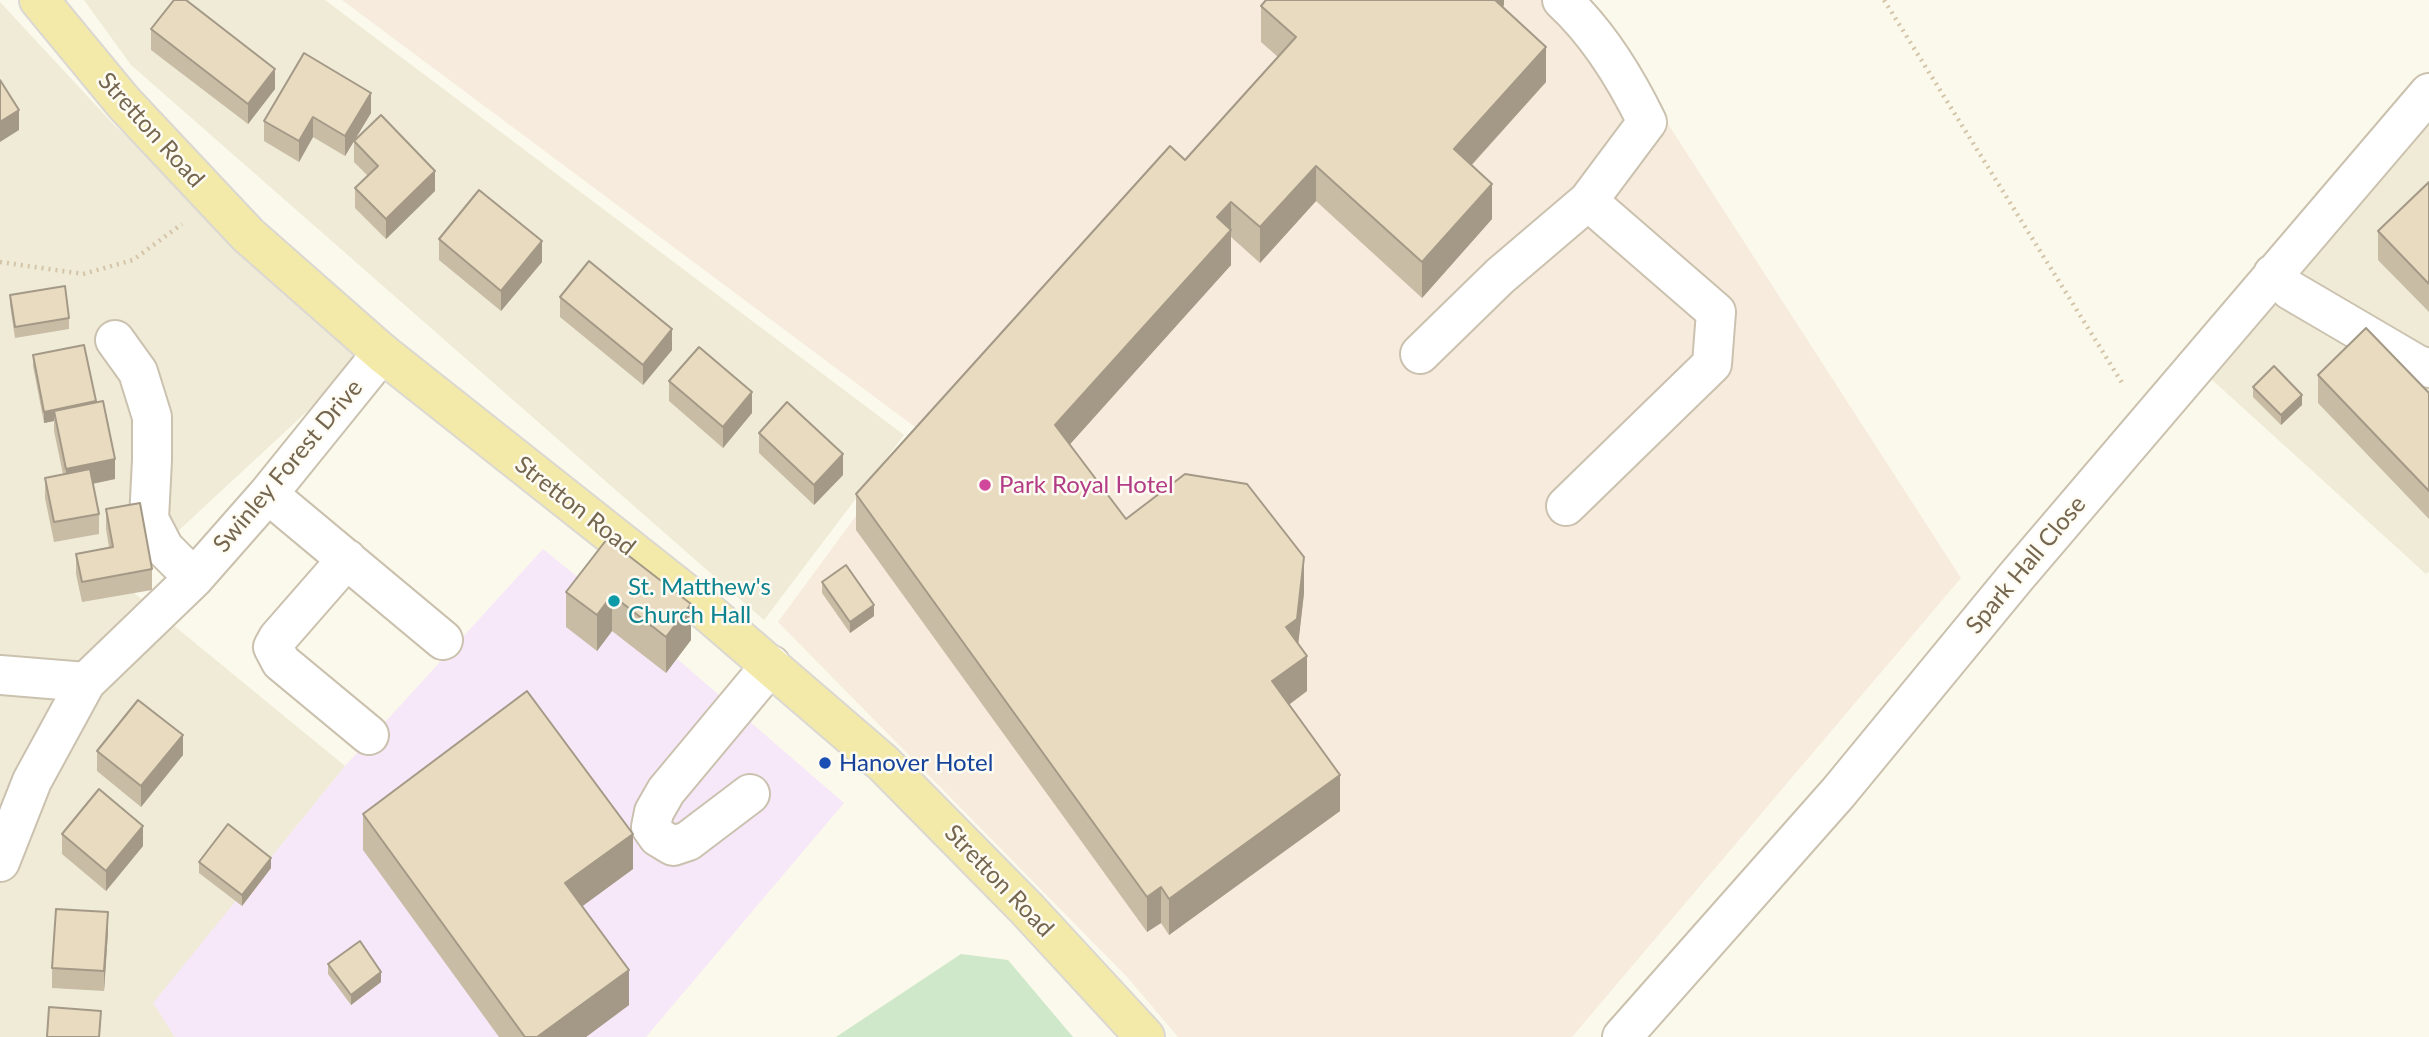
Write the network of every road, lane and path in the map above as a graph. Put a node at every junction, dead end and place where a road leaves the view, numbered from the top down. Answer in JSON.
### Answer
{"nodes":[{"id":1,"x":39,"y":0,"type":"edge"},
{"id":2,"x":1562,"y":0,"type":"edge"},
{"id":3,"x":1884,"y":0,"type":"edge"},
{"id":4,"x":2429,"y":93,"type":"edge"},
{"id":5,"x":212,"y":198,"type":"junction"},
{"id":6,"x":1588,"y":201,"type":"junction"},
{"id":7,"x":0,"y":262,"type":"edge"},
{"id":8,"x":2273,"y":274,"type":"junction"},
{"id":9,"x":115,"y":340,"type":"dead end"},
{"id":10,"x":382,"y":354,"type":"junction"},
{"id":11,"x":1420,"y":354,"type":"dead end"},
{"id":12,"x":2429,"y":368,"type":"edge"},
{"id":13,"x":2147,"y":422,"type":"junction"},
{"id":14,"x":268,"y":494,"type":"junction"},
{"id":15,"x":1566,"y":506,"type":"dead end"},
{"id":16,"x":347,"y":559,"type":"junction"},
{"id":17,"x":194,"y":578,"type":"junction"},
{"id":18,"x":443,"y":640,"type":"dead end"},
{"id":19,"x":771,"y":664,"type":"junction"},
{"id":20,"x":0,"y":675,"type":"edge"},
{"id":21,"x":86,"y":681,"type":"junction"},
{"id":22,"x":369,"y":735,"type":"dead end"},
{"id":23,"x":750,"y":794,"type":"dead end"},
{"id":24,"x":0,"y":862,"type":"edge"},
{"id":25,"x":1145,"y":1037,"type":"edge"},
{"id":26,"x":1622,"y":1037,"type":"edge"}],
"edges":[{"from":1,"to":5,"type":"main road","name":"Stretton Road"},
{"from":2,"to":6,"type":"street"},
{"from":3,"to":13,"type":"path"},
{"from":4,"to":8,"type":"street","name":"Spark Hall Close"},
{"from":5,"to":7,"type":"path"},
{"from":5,"to":10,"type":"main road","name":"Stretton Road"},
{"from":6,"to":11,"type":"street"},
{"from":6,"to":15,"type":"street"},
{"from":8,"to":12,"type":"street"},
{"from":8,"to":13,"type":"street","name":"Spark Hall Close"},
{"from":9,"to":17,"type":"street"},
{"from":10,"to":14,"type":"street","name":"Swinley Forest Drive"},
{"from":10,"to":19,"type":"main road","name":"Stretton Road"},
{"from":13,"to":26,"type":"street","name":"Spark Hall Close"},
{"from":14,"to":16,"type":"street"},
{"from":14,"to":17,"type":"street","name":"Swinley Forest Drive"},
{"from":16,"to":18,"type":"street"},
{"from":16,"to":22,"type":"street"},
{"from":17,"to":21,"type":"street","name":"Swinley Forest Drive"},
{"from":19,"to":23,"type":"street"},
{"from":19,"to":25,"type":"main road","name":"Stretton Road"},
{"from":20,"to":21,"type":"street"},
{"from":21,"to":24,"type":"street","name":"Swinley Forest Drive"}]}
